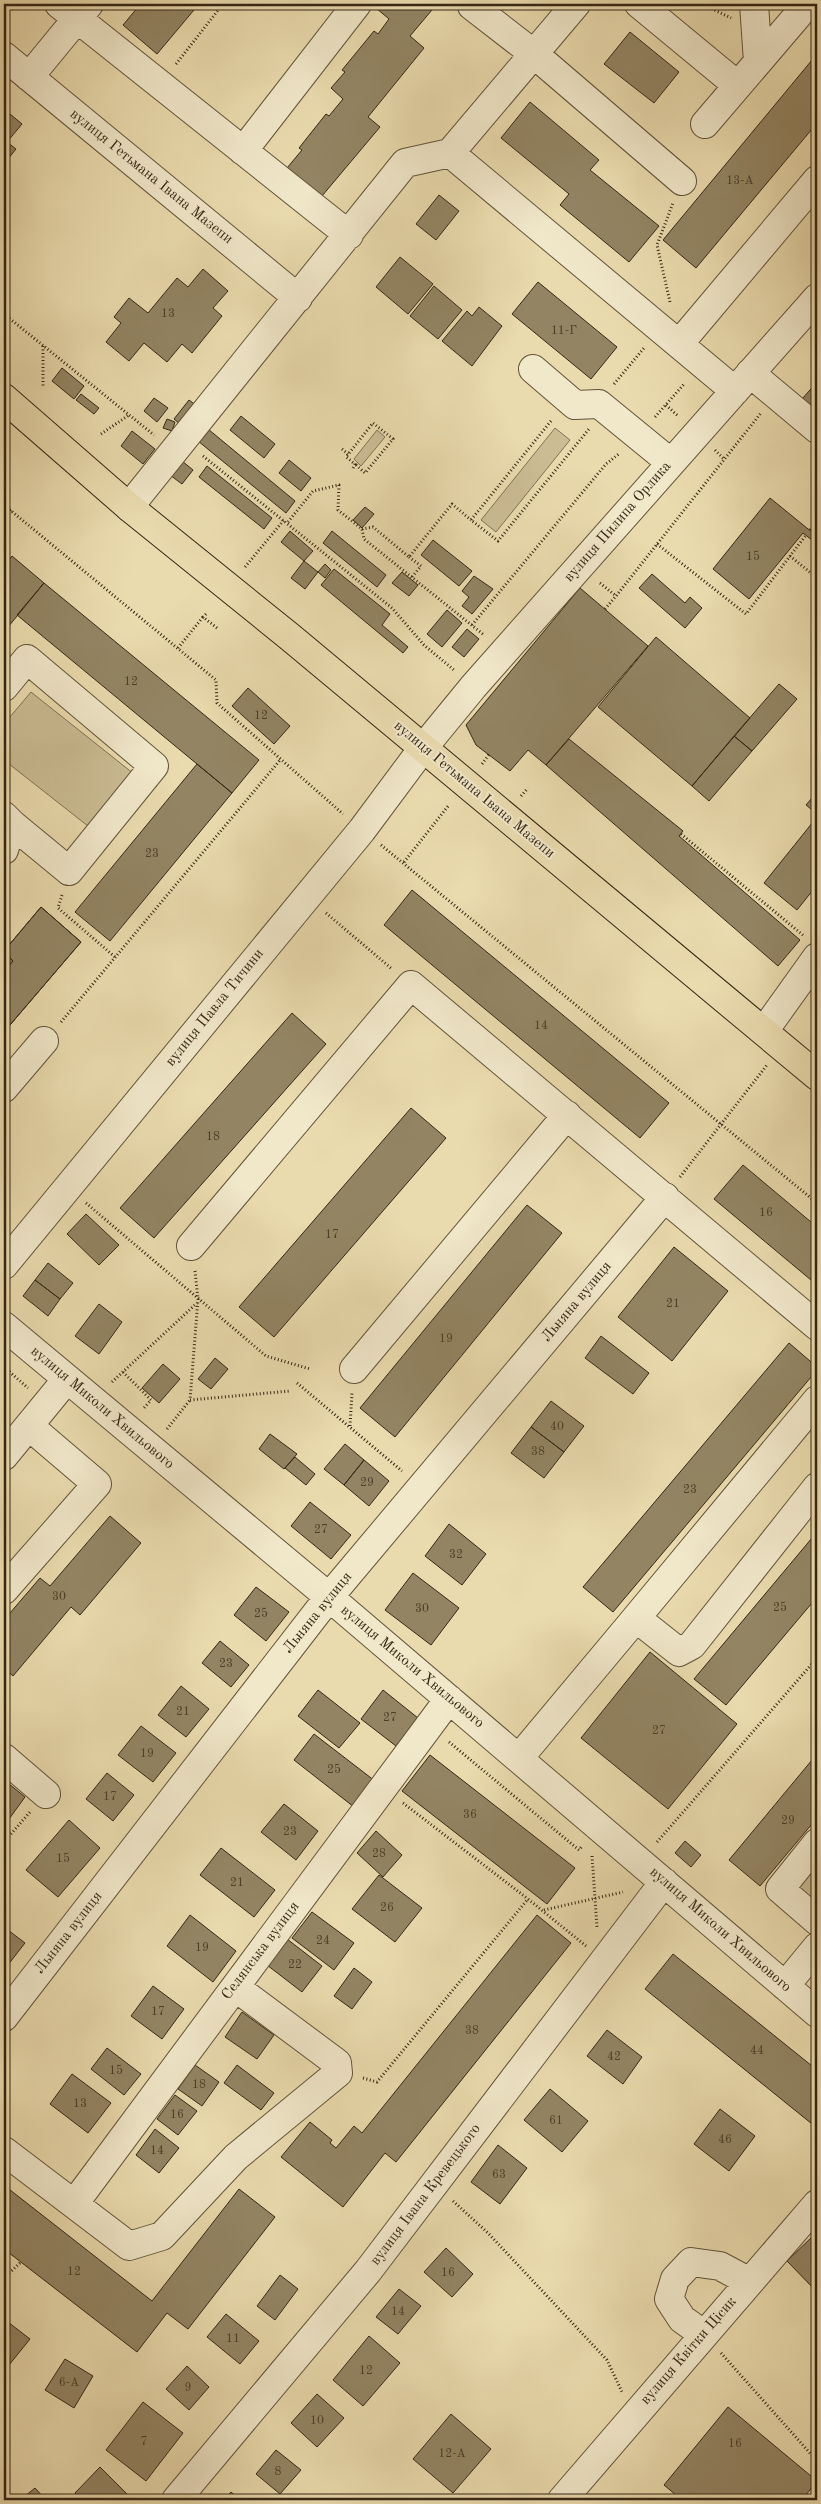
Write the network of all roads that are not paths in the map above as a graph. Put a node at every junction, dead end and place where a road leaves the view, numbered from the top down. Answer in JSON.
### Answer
{"nodes":[{"id":1,"x":357,"y":4,"type":"edge"},
{"id":2,"x":576,"y":4,"type":"edge"},
{"id":3,"x":639,"y":4,"type":"edge"},
{"id":4,"x":754,"y":4,"type":"edge"},
{"id":5,"x":472,"y":6,"type":"dead end"},
{"id":6,"x":75,"y":9,"type":"edge"},
{"id":7,"x":799,"y":14,"type":"dead end"},
{"id":8,"x":534,"y":54,"type":"junction"},
{"id":9,"x":4,"y":56,"type":"edge"},
{"id":10,"x":758,"y":62,"type":"junction"},
{"id":11,"x":29,"y":77,"type":"junction"},
{"id":12,"x":737,"y":85,"type":"junction"},
{"id":13,"x":706,"y":124,"type":"dead end"},
{"id":14,"x":243,"y":151,"type":"junction"},
{"id":15,"x":450,"y":153,"type":"junction"},
{"id":16,"x":817,"y":180,"type":"edge"},
{"id":17,"x":682,"y":181,"type":"road end"},
{"id":18,"x":349,"y":235,"type":"junction"},
{"id":19,"x":298,"y":298,"type":"junction"},
{"id":20,"x":817,"y":298,"type":"edge"},
{"id":21,"x":679,"y":344,"type":"junction"},
{"id":22,"x":533,"y":370,"type":"dead end"},
{"id":23,"x":742,"y":382,"type":"junction"},
{"id":24,"x":4,"y":398,"type":"edge"},
{"id":25,"x":817,"y":430,"type":"edge"},
{"id":26,"x":670,"y":462,"type":"junction"},
{"id":27,"x":129,"y":507,"type":"junction"},
{"id":28,"x":4,"y":687,"type":"edge"},
{"id":29,"x":423,"y":748,"type":"junction"},
{"id":30,"x":8,"y":820,"type":"edge"},
{"id":31,"x":4,"y":850,"type":"edge"},
{"id":32,"x":815,"y":961,"type":"edge"},
{"id":33,"x":772,"y":1038,"type":"junction"},
{"id":34,"x":44,"y":1041,"type":"road end"},
{"id":35,"x":817,"y":1076,"type":"edge"},
{"id":36,"x":4,"y":1088,"type":"edge"},
{"id":37,"x":567,"y":1115,"type":"junction"},
{"id":38,"x":665,"y":1197,"type":"junction"},
{"id":39,"x":192,"y":1246,"type":"road end"},
{"id":40,"x":4,"y":1265,"type":"edge"},
{"id":41,"x":4,"y":1326,"type":"edge"},
{"id":42,"x":817,"y":1326,"type":"edge"},
{"id":43,"x":354,"y":1369,"type":"road end"},
{"id":44,"x":67,"y":1379,"type":"junction"},
{"id":45,"x":817,"y":1400,"type":"edge"},
{"id":46,"x":28,"y":1426,"type":"junction"},
{"id":47,"x":4,"y":1456,"type":"edge"},
{"id":48,"x":817,"y":1487,"type":"edge"},
{"id":49,"x":4,"y":1590,"type":"edge"},
{"id":50,"x":329,"y":1597,"type":"junction"},
{"id":51,"x":636,"y":1618,"type":"junction"},
{"id":52,"x":449,"y":1699,"type":"junction"},
{"id":53,"x":4,"y":1758,"type":"edge"},
{"id":54,"x":519,"y":1758,"type":"junction"},
{"id":55,"x":46,"y":1794,"type":"road end"},
{"id":56,"x":817,"y":1843,"type":"edge"},
{"id":57,"x":664,"y":1882,"type":"junction"},
{"id":58,"x":817,"y":1922,"type":"edge"},
{"id":59,"x":817,"y":1947,"type":"edge"},
{"id":60,"x":786,"y":1986,"type":"junction"},
{"id":61,"x":235,"y":1987,"type":"junction"},
{"id":62,"x":817,"y":2013,"type":"edge"},
{"id":63,"x":4,"y":2017,"type":"edge"},
{"id":64,"x":4,"y":2151,"type":"edge"},
{"id":65,"x":74,"y":2204,"type":"junction"},
{"id":66,"x":817,"y":2204,"type":"edge"},
{"id":67,"x":748,"y":2282,"type":"junction"},
{"id":68,"x":703,"y":2334,"type":"junction"},
{"id":69,"x":176,"y":2500,"type":"edge"},
{"id":70,"x":562,"y":2500,"type":"edge"}],
"edges":[{"from":1,"to":14,"type":"street"},
{"from":2,"to":8,"type":"street"},
{"from":3,"to":12,"type":"street"},
{"from":4,"to":10,"type":"street"},
{"from":5,"to":8,"type":"street"},
{"from":6,"to":11,"type":"street"},
{"from":6,"to":14,"type":"street"},
{"from":7,"to":10,"type":"street"},
{"from":8,"to":15,"type":"street"},
{"from":8,"to":17,"type":"street"},
{"from":9,"to":11,"type":"street","name":"вулиця Гетьмана Івана Мазепи"},
{"from":10,"to":12,"type":"street"},
{"from":11,"to":19,"type":"street","name":"вулиця Гетьмана Івана Мазепи"},
{"from":12,"to":13,"type":"street"},
{"from":14,"to":18,"type":"street"},
{"from":15,"to":18,"type":"street"},
{"from":15,"to":21,"type":"street"},
{"from":16,"to":21,"type":"street"},
{"from":18,"to":19,"type":"street"},
{"from":19,"to":27,"type":"street"},
{"from":20,"to":23,"type":"street","name":"вулиця Пилипа Орлика"},
{"from":21,"to":23,"type":"street"},
{"from":22,"to":26,"type":"street"},
{"from":23,"to":25,"type":"street"},
{"from":23,"to":26,"type":"street","name":"вулиця Пилипа Орлика"},
{"from":24,"to":27,"type":"main road","name":"вулиця Гетьмана Івана Мазепи"},
{"from":26,"to":29,"type":"street","name":"вулиця Пилипа Орлика"},
{"from":27,"to":29,"type":"main road","name":"вулиця Гетьмана Івана Мазепи"},
{"from":28,"to":30,"type":"street"},
{"from":29,"to":33,"type":"main road","name":"вулиця Гетьмана Івана Мазепи"},
{"from":29,"to":40,"type":"street","name":"вулиця Павла Тичини"},
{"from":30,"to":31,"type":"street"},
{"from":32,"to":33,"type":"street"},
{"from":33,"to":35,"type":"main road","name":"вулиця Гетьмана Івана Мазепи"},
{"from":34,"to":36,"type":"street"},
{"from":37,"to":38,"type":"street"},
{"from":37,"to":39,"type":"street"},
{"from":37,"to":43,"type":"street"},
{"from":38,"to":42,"type":"street"},
{"from":38,"to":50,"type":"street","name":"Льняна вулиця"},
{"from":41,"to":44,"type":"street","name":"вулиця Миколи Хвильового"},
{"from":44,"to":46,"type":"street"},
{"from":44,"to":50,"type":"street","name":"вулиця Миколи Хвильового"},
{"from":45,"to":51,"type":"street"},
{"from":46,"to":47,"type":"street"},
{"from":46,"to":49,"type":"street"},
{"from":48,"to":51,"type":"street"},
{"from":50,"to":52,"type":"street","name":"вулиця Миколи Хвильового"},
{"from":50,"to":63,"type":"street","name":"Льняна вулиця"},
{"from":51,"to":54,"type":"street"},
{"from":52,"to":54,"type":"street","name":"вулиця Миколи Хвильового"},
{"from":52,"to":61,"type":"street","name":"Селянська вулиця"},
{"from":53,"to":55,"type":"street"},
{"from":54,"to":57,"type":"street","name":"вулиця Миколи Хвильового"},
{"from":56,"to":58,"type":"street"},
{"from":57,"to":60,"type":"street","name":"вулиця Миколи Хвильового"},
{"from":57,"to":69,"type":"street","name":"вулиця Івана Кревецького"},
{"from":59,"to":60,"type":"street"},
{"from":60,"to":62,"type":"street","name":"вулиця Миколи Хвильового"},
{"from":61,"to":65,"type":"street","name":"Селянська вулиця"},
{"from":61,"to":65,"type":"street"},
{"from":64,"to":65,"type":"street"},
{"from":66,"to":67,"type":"street","name":"вулиця Квітки Цісик"},
{"from":67,"to":68,"type":"street","name":"вулиця Квітки Цісик"},
{"from":67,"to":68,"type":"street"},
{"from":68,"to":70,"type":"street","name":"вулиця Квітки Цісик"}]}
